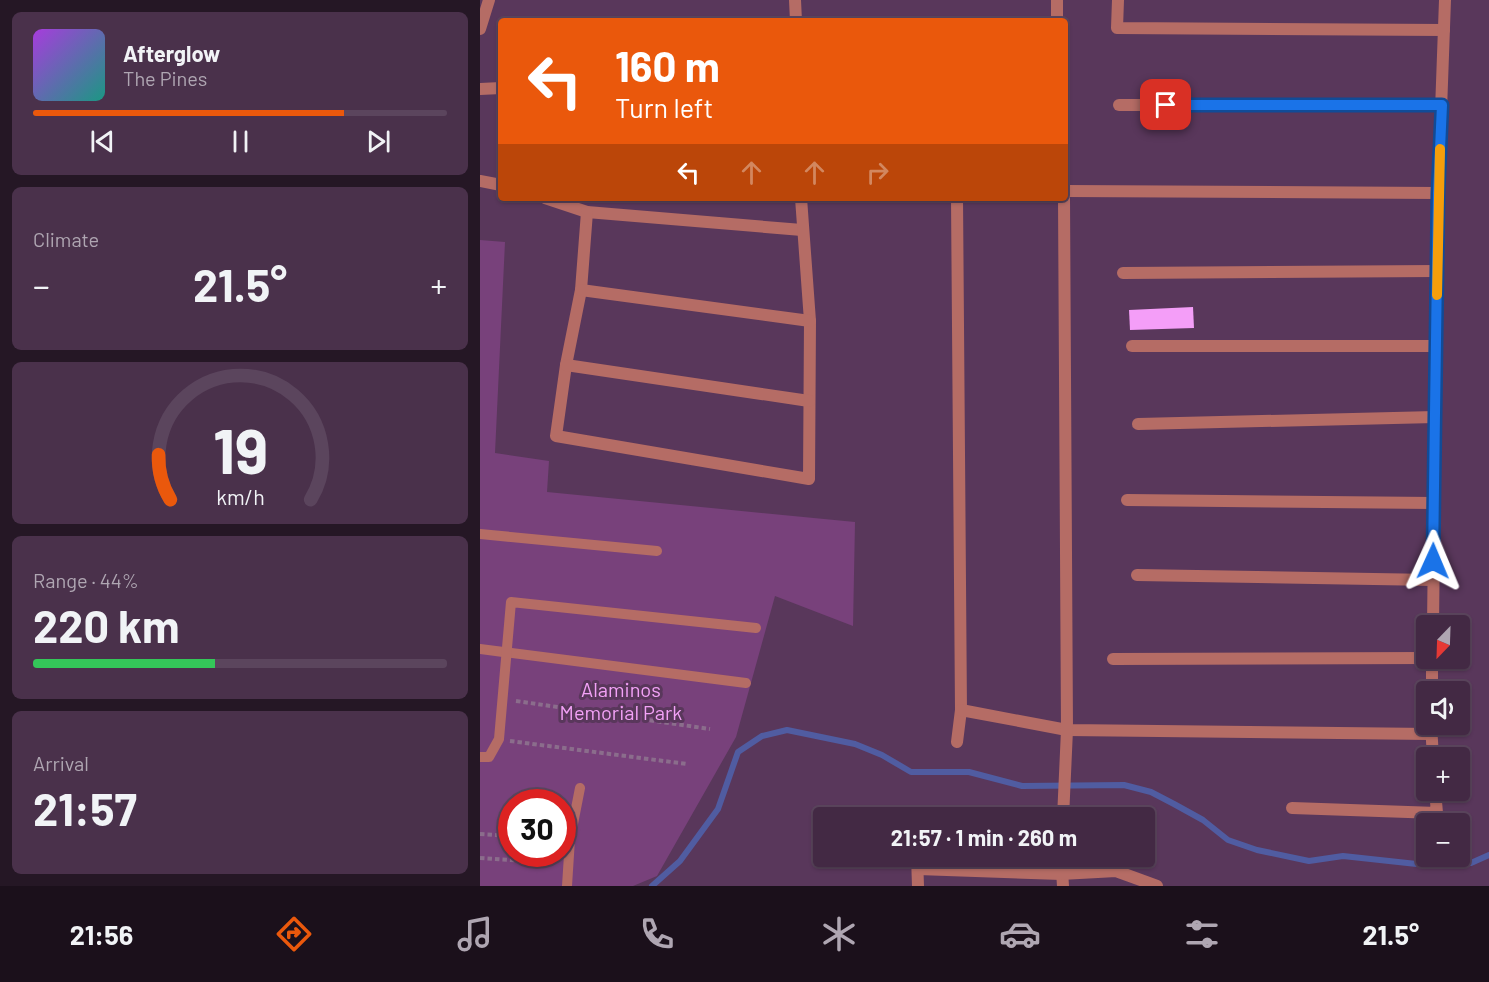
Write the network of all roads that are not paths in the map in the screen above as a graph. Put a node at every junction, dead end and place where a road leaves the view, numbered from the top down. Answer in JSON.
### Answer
{"nodes":[{"id":1,"x":489,"y":0,"type":"edge"},
{"id":2,"x":795,"y":0,"type":"edge"},
{"id":3,"x":1057,"y":0,"type":"edge"},
{"id":4,"x":1118,"y":0,"type":"edge"},
{"id":5,"x":1445,"y":0,"type":"edge"},
{"id":6,"x":796,"y":18,"type":"edge"},
{"id":7,"x":1057,"y":18,"type":"edge"},
{"id":8,"x":480,"y":29,"type":"edge"},
{"id":9,"x":1444,"y":30,"type":"junction"},
{"id":10,"x":498,"y":88,"type":"edge"},
{"id":11,"x":480,"y":89,"type":"edge"},
{"id":12,"x":1119,"y":105,"type":"dead end"},
{"id":13,"x":1442,"y":105,"type":"junction"},
{"id":14,"x":480,"y":181,"type":"edge"},
{"id":15,"x":498,"y":184,"type":"edge"},
{"id":16,"x":1068,"y":191,"type":"edge"},
{"id":17,"x":1438,"y":193,"type":"junction"},
{"id":18,"x":554,"y":201,"type":"edge"},
{"id":19,"x":801,"y":201,"type":"edge"},
{"id":20,"x":957,"y":201,"type":"edge"},
{"id":21,"x":1064,"y":201,"type":"edge"},
{"id":22,"x":587,"y":212,"type":"junction"},
{"id":23,"x":802,"y":230,"type":"junction"},
{"id":24,"x":1437,"y":271,"type":"junction"},
{"id":25,"x":1123,"y":273,"type":"dead end"},
{"id":26,"x":581,"y":290,"type":"junction"},
{"id":27,"x":810,"y":321,"type":"junction"},
{"id":28,"x":1132,"y":346,"type":"dead end"},
{"id":29,"x":1436,"y":346,"type":"junction"},
{"id":30,"x":566,"y":365,"type":"junction"},
{"id":31,"x":809,"y":401,"type":"junction"},
{"id":32,"x":1435,"y":417,"type":"junction"},
{"id":33,"x":1138,"y":424,"type":"dead end"},
{"id":34,"x":1127,"y":500,"type":"dead end"},
{"id":35,"x":1434,"y":503,"type":"junction"},
{"id":36,"x":480,"y":534,"type":"edge"},
{"id":37,"x":657,"y":551,"type":"dead end"},
{"id":38,"x":1137,"y":575,"type":"dead end"},
{"id":39,"x":1433,"y":580,"type":"junction"},
{"id":40,"x":1432,"y":615,"type":"edge"},
{"id":41,"x":756,"y":628,"type":"dead end"},
{"id":42,"x":480,"y":649,"type":"edge"},
{"id":43,"x":506,"y":652,"type":"junction"},
{"id":44,"x":1416,"y":658,"type":"edge"},
{"id":45,"x":1113,"y":659,"type":"dead end"},
{"id":46,"x":746,"y":683,"type":"dead end"},
{"id":47,"x":961,"y":711,"type":"junction"},
{"id":48,"x":1416,"y":729,"type":"edge"},
{"id":49,"x":1067,"y":730,"type":"junction"},
{"id":50,"x":957,"y":742,"type":"dead end"},
{"id":51,"x":480,"y":758,"type":"edge"},
{"id":52,"x":580,"y":788,"type":"dead end"},
{"id":53,"x":1436,"y":801,"type":"edge"},
{"id":54,"x":1063,"y":807,"type":"edge"},
{"id":55,"x":1292,"y":808,"type":"dead end"},
{"id":56,"x":917,"y":867,"type":"edge"},
{"id":57,"x":951,"y":867,"type":"edge"},
{"id":58,"x":1062,"y":880,"type":"edge"},
{"id":59,"x":567,"y":886,"type":"edge"},
{"id":60,"x":918,"y":886,"type":"edge"},
{"id":61,"x":1157,"y":886,"type":"edge"}],
"edges":[{"from":1,"to":8,"type":"street"},
{"from":2,"to":6,"type":"street"},
{"from":3,"to":7,"type":"street"},
{"from":4,"to":9,"type":"street"},
{"from":5,"to":9,"type":"street"},
{"from":9,"to":13,"type":"street"},
{"from":10,"to":11,"type":"street"},
{"from":12,"to":13,"type":"street"},
{"from":13,"to":17,"type":"street"},
{"from":14,"to":15,"type":"street"},
{"from":16,"to":17,"type":"street"},
{"from":17,"to":24,"type":"street"},
{"from":18,"to":22,"type":"street"},
{"from":19,"to":23,"type":"street"},
{"from":20,"to":47,"type":"street"},
{"from":21,"to":49,"type":"street"},
{"from":22,"to":23,"type":"street"},
{"from":22,"to":26,"type":"street"},
{"from":23,"to":27,"type":"street"},
{"from":24,"to":25,"type":"street"},
{"from":24,"to":29,"type":"street"},
{"from":26,"to":27,"type":"street"},
{"from":26,"to":30,"type":"street"},
{"from":27,"to":31,"type":"street"},
{"from":28,"to":29,"type":"street"},
{"from":29,"to":32,"type":"street"},
{"from":30,"to":31,"type":"street"},
{"from":30,"to":31,"type":"street"},
{"from":32,"to":33,"type":"street"},
{"from":32,"to":35,"type":"street"},
{"from":34,"to":35,"type":"street"},
{"from":35,"to":39,"type":"street"},
{"from":36,"to":37,"type":"lane"},
{"from":38,"to":39,"type":"street"},
{"from":39,"to":40,"type":"street"},
{"from":41,"to":43,"type":"lane"},
{"from":42,"to":43,"type":"lane"},
{"from":43,"to":46,"type":"lane"},
{"from":43,"to":51,"type":"lane"},
{"from":44,"to":45,"type":"street"},
{"from":47,"to":49,"type":"street"},
{"from":47,"to":50,"type":"street"},
{"from":48,"to":49,"type":"street"},
{"from":49,"to":54,"type":"street"},
{"from":52,"to":59,"type":"lane"},
{"from":53,"to":55,"type":"street"},
{"from":56,"to":60,"type":"street"},
{"from":57,"to":58,"type":"street"},
{"from":58,"to":61,"type":"street"}]}
